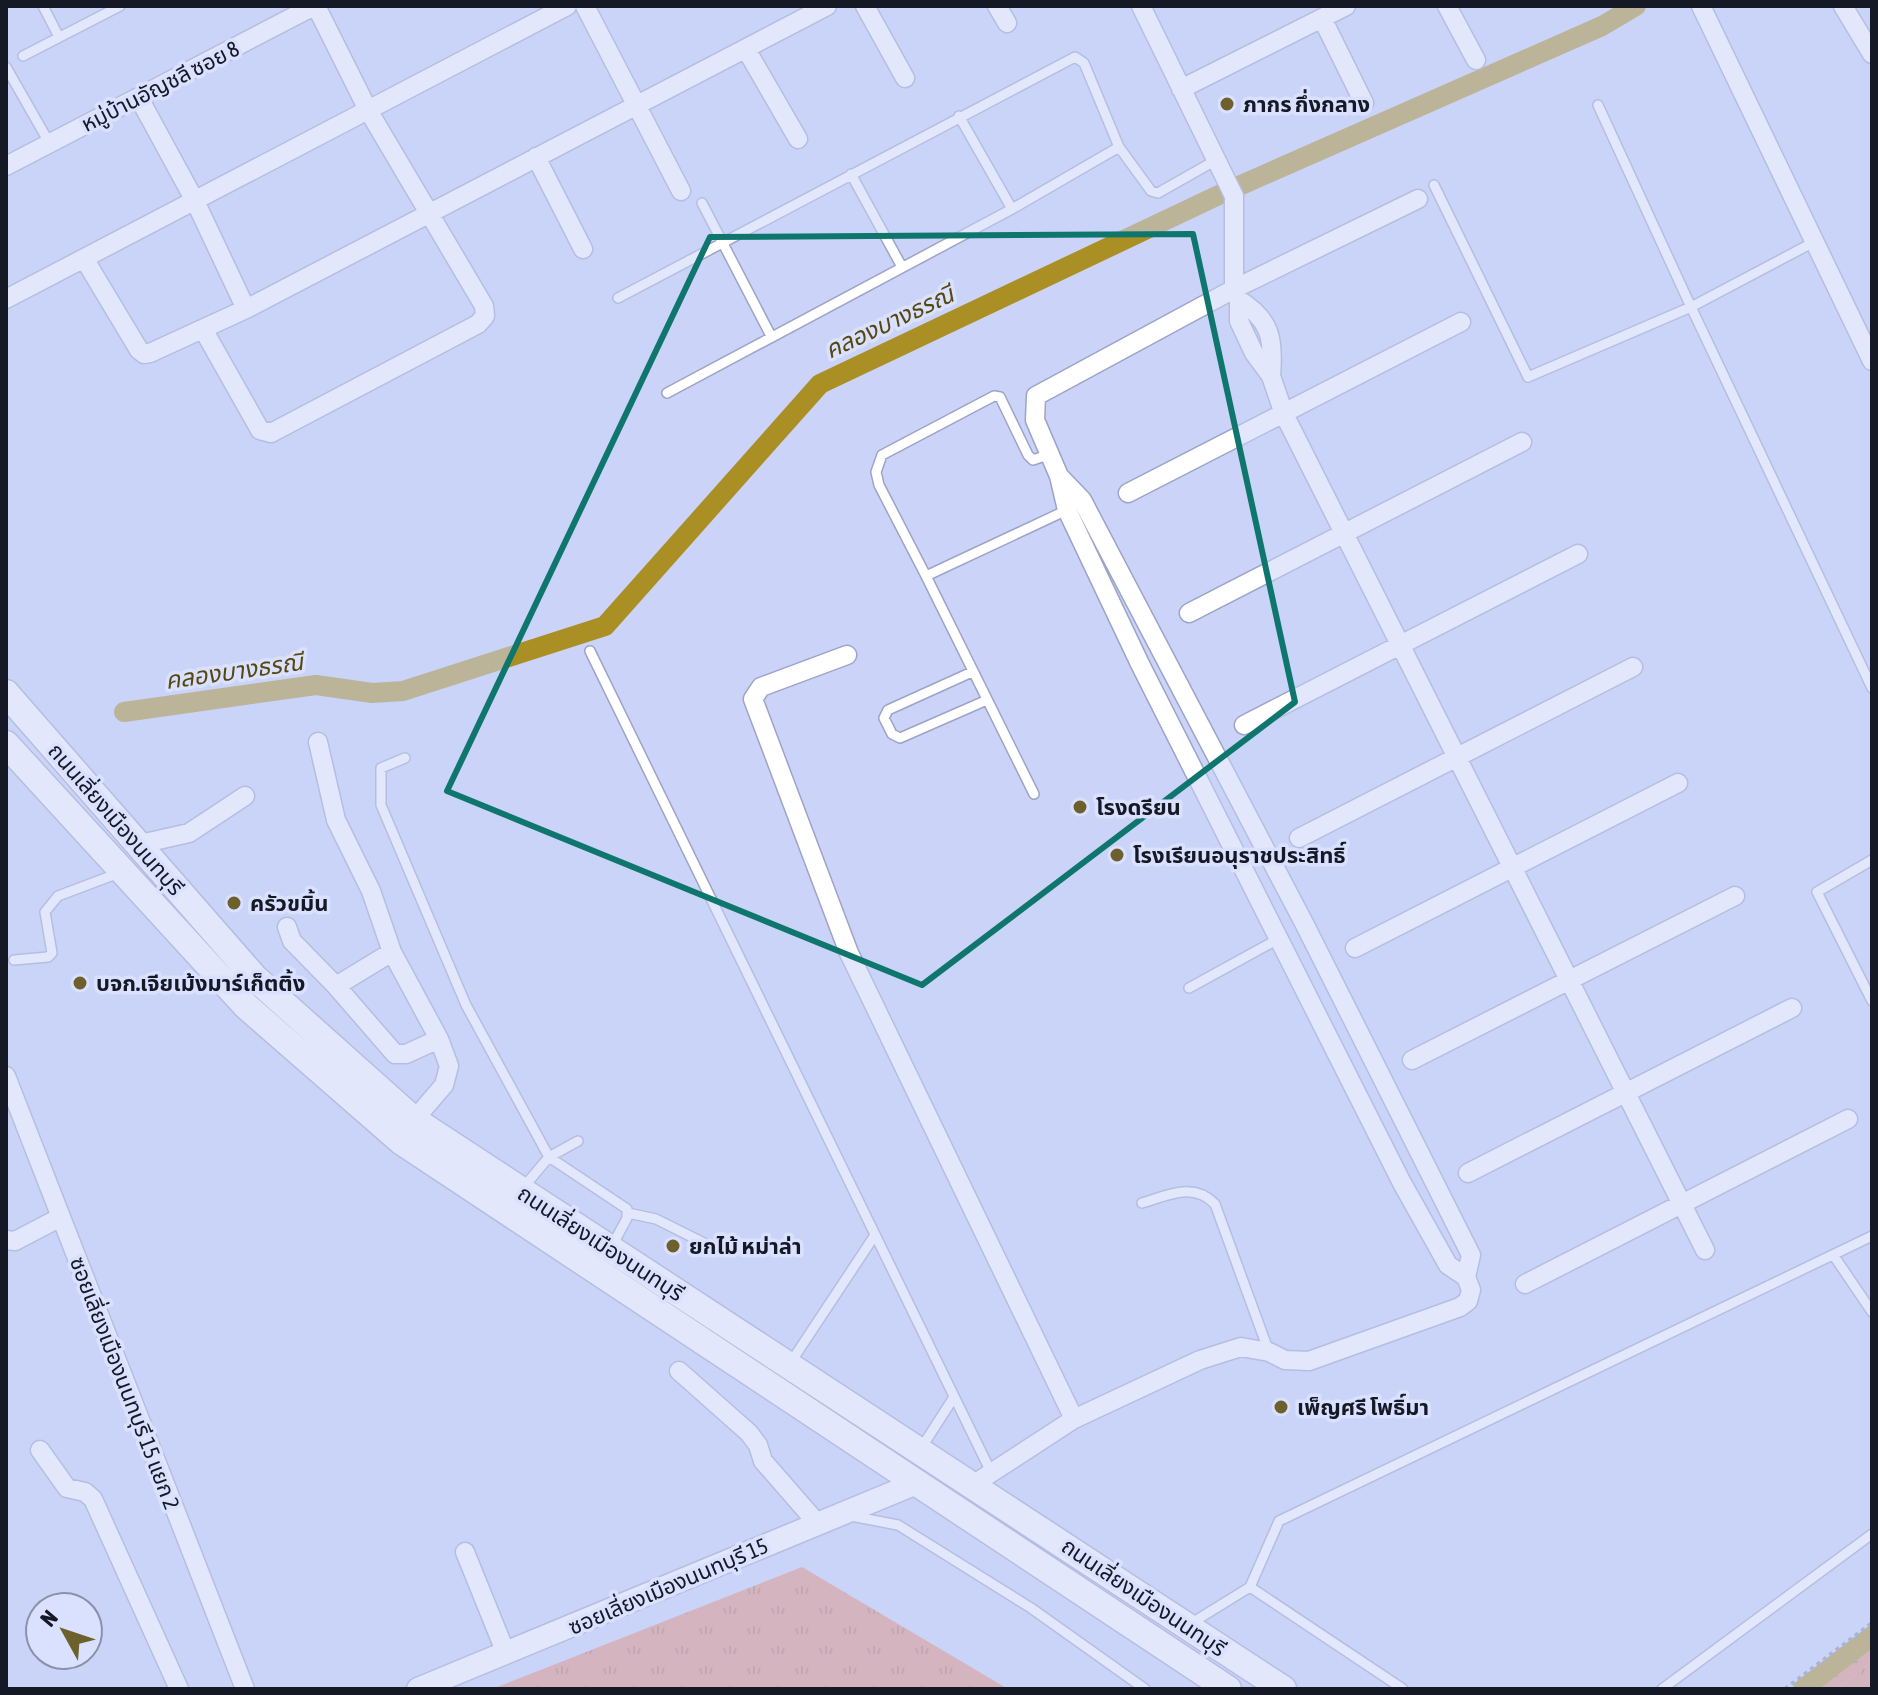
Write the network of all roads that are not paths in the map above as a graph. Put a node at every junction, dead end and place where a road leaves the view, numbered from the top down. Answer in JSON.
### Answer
{"nodes":[{"id":1,"x":43,"y":6,"type":"edge"},
{"id":2,"x":120,"y":6,"type":"edge"},
{"id":3,"x":315,"y":6,"type":"edge"},
{"id":4,"x":567,"y":6,"type":"edge"},
{"id":5,"x":585,"y":6,"type":"edge"},
{"id":6,"x":827,"y":6,"type":"edge"},
{"id":7,"x":865,"y":6,"type":"edge"},
{"id":8,"x":997,"y":6,"type":"edge"},
{"id":9,"x":1141,"y":6,"type":"edge"},
{"id":10,"x":1346,"y":6,"type":"edge"},
{"id":11,"x":1447,"y":6,"type":"edge"},
{"id":12,"x":1701,"y":6,"type":"edge"},
{"id":13,"x":1843,"y":6,"type":"edge"},
{"id":14,"x":1322,"y":18,"type":"junction"},
{"id":15,"x":1007,"y":23,"type":"dead end"},
{"id":16,"x":59,"y":37,"type":"junction"},
{"id":17,"x":746,"y":49,"type":"junction"},
{"id":18,"x":1872,"y":54,"type":"edge"},
{"id":19,"x":23,"y":56,"type":"dead end"},
{"id":20,"x":1476,"y":60,"type":"dead end"},
{"id":21,"x":6,"y":67,"type":"edge"},
{"id":22,"x":905,"y":78,"type":"dead end"},
{"id":23,"x":1181,"y":89,"type":"junction"},
{"id":24,"x":139,"y":98,"type":"junction"},
{"id":25,"x":1364,"y":103,"type":"dead end"},
{"id":26,"x":1598,"y":105,"type":"dead end"},
{"id":27,"x":635,"y":106,"type":"junction"},
{"id":28,"x":368,"y":110,"type":"junction"},
{"id":29,"x":959,"y":116,"type":"junction"},
{"id":30,"x":798,"y":139,"type":"dead end"},
{"id":31,"x":50,"y":144,"type":"junction"},
{"id":32,"x":1119,"y":147,"type":"junction"},
{"id":33,"x":536,"y":157,"type":"junction"},
{"id":34,"x":1218,"y":159,"type":"junction"},
{"id":35,"x":6,"y":166,"type":"edge"},
{"id":36,"x":851,"y":174,"type":"junction"},
{"id":37,"x":1434,"y":185,"type":"dead end"},
{"id":38,"x":681,"y":191,"type":"dead end"},
{"id":39,"x":1418,"y":199,"type":"dead end"},
{"id":40,"x":195,"y":201,"type":"junction"},
{"id":41,"x":702,"y":203,"type":"dead end"},
{"id":42,"x":1012,"y":209,"type":"junction"},
{"id":43,"x":428,"y":213,"type":"junction"},
{"id":44,"x":723,"y":242,"type":"junction"},
{"id":45,"x":1814,"y":242,"type":"junction"},
{"id":46,"x":583,"y":249,"type":"dead end"},
{"id":47,"x":85,"y":260,"type":"junction"},
{"id":48,"x":902,"y":267,"type":"junction"},
{"id":49,"x":1236,"y":295,"type":"junction"},
{"id":50,"x":618,"y":298,"type":"dead end"},
{"id":51,"x":6,"y":299,"type":"edge"},
{"id":52,"x":1691,"y":307,"type":"junction"},
{"id":53,"x":246,"y":309,"type":"junction"},
{"id":54,"x":1461,"y":322,"type":"dead end"},
{"id":55,"x":203,"y":329,"type":"junction"},
{"id":56,"x":771,"y":336,"type":"junction"},
{"id":57,"x":1872,"y":361,"type":"edge"},
{"id":58,"x":667,"y":393,"type":"dead end"},
{"id":59,"x":1284,"y":414,"type":"junction"},
{"id":60,"x":1522,"y":442,"type":"dead end"},
{"id":61,"x":1051,"y":454,"type":"junction"},
{"id":62,"x":1059,"y":476,"type":"junction"},
{"id":63,"x":1128,"y":493,"type":"dead end"},
{"id":64,"x":1067,"y":510,"type":"junction"},
{"id":65,"x":1346,"y":533,"type":"junction"},
{"id":66,"x":1578,"y":554,"type":"dead end"},
{"id":67,"x":926,"y":576,"type":"junction"},
{"id":68,"x":1189,"y":613,"type":"dead end"},
{"id":69,"x":1401,"y":645,"type":"junction"},
{"id":70,"x":590,"y":651,"type":"dead end"},
{"id":71,"x":847,"y":655,"type":"dead end"},
{"id":72,"x":1633,"y":667,"type":"dead end"},
{"id":73,"x":972,"y":672,"type":"junction"},
{"id":74,"x":1180,"y":686,"type":"junction"},
{"id":75,"x":1872,"y":688,"type":"edge"},
{"id":76,"x":6,"y":693,"type":"edge"},
{"id":77,"x":1156,"y":696,"type":"junction"},
{"id":78,"x":987,"y":700,"type":"junction"},
{"id":79,"x":1244,"y":725,"type":"dead end"},
{"id":80,"x":318,"y":742,"type":"dead end"},
{"id":81,"x":6,"y":744,"type":"edge"},
{"id":82,"x":405,"y":758,"type":"dead end"},
{"id":83,"x":1458,"y":758,"type":"junction"},
{"id":84,"x":1678,"y":783,"type":"dead end"},
{"id":85,"x":1034,"y":794,"type":"dead end"},
{"id":86,"x":245,"y":796,"type":"dead end"},
{"id":87,"x":1299,"y":838,"type":"dead end"},
{"id":88,"x":136,"y":845,"type":"junction"},
{"id":89,"x":1872,"y":860,"type":"edge"},
{"id":90,"x":1513,"y":868,"type":"junction"},
{"id":91,"x":123,"y":871,"type":"junction"},
{"id":92,"x":1735,"y":896,"type":"dead end"},
{"id":93,"x":1305,"y":925,"type":"junction"},
{"id":94,"x":287,"y":927,"type":"dead end"},
{"id":95,"x":1280,"y":938,"type":"junction"},
{"id":96,"x":1355,"y":948,"type":"dead end"},
{"id":97,"x":392,"y":952,"type":"junction"},
{"id":98,"x":14,"y":960,"type":"dead end"},
{"id":99,"x":1570,"y":981,"type":"junction"},
{"id":100,"x":336,"y":986,"type":"junction"},
{"id":101,"x":1189,"y":988,"type":"dead end"},
{"id":102,"x":1872,"y":1001,"type":"edge"},
{"id":103,"x":1792,"y":1008,"type":"dead end"},
{"id":104,"x":439,"y":1039,"type":"junction"},
{"id":105,"x":1412,"y":1060,"type":"dead end"},
{"id":106,"x":6,"y":1076,"type":"edge"},
{"id":107,"x":1626,"y":1093,"type":"junction"},
{"id":108,"x":1848,"y":1119,"type":"dead end"},
{"id":109,"x":414,"y":1120,"type":"junction"},
{"id":110,"x":578,"y":1141,"type":"dead end"},
{"id":111,"x":549,"y":1157,"type":"junction"},
{"id":112,"x":1468,"y":1173,"type":"dead end"},
{"id":113,"x":520,"y":1191,"type":"junction"},
{"id":114,"x":1142,"y":1203,"type":"dead end"},
{"id":115,"x":1682,"y":1204,"type":"junction"},
{"id":116,"x":628,"y":1213,"type":"junction"},
{"id":117,"x":61,"y":1217,"type":"junction"},
{"id":118,"x":875,"y":1235,"type":"junction"},
{"id":119,"x":1872,"y":1236,"type":"edge"},
{"id":120,"x":6,"y":1240,"type":"edge"},
{"id":121,"x":712,"y":1247,"type":"dead end"},
{"id":122,"x":610,"y":1249,"type":"junction"},
{"id":123,"x":1705,"y":1250,"type":"dead end"},
{"id":124,"x":1834,"y":1256,"type":"junction"},
{"id":125,"x":1466,"y":1277,"type":"junction"},
{"id":126,"x":1525,"y":1284,"type":"dead end"},
{"id":127,"x":1872,"y":1312,"type":"edge"},
{"id":128,"x":1269,"y":1352,"type":"junction"},
{"id":129,"x":789,"y":1364,"type":"junction"},
{"id":130,"x":679,"y":1371,"type":"dead end"},
{"id":131,"x":954,"y":1397,"type":"junction"},
{"id":132,"x":1074,"y":1419,"type":"junction"},
{"id":133,"x":40,"y":1450,"type":"dead end"},
{"id":134,"x":920,"y":1450,"type":"junction"},
{"id":135,"x":982,"y":1478,"type":"junction"},
{"id":136,"x":919,"y":1482,"type":"junction"},
{"id":137,"x":839,"y":1514,"type":"junction"},
{"id":138,"x":817,"y":1523,"type":"junction"},
{"id":139,"x":1872,"y":1534,"type":"edge"},
{"id":140,"x":465,"y":1552,"type":"dead end"},
{"id":141,"x":1250,"y":1587,"type":"junction"},
{"id":142,"x":1187,"y":1625,"type":"junction"},
{"id":143,"x":505,"y":1651,"type":"junction"},
{"id":144,"x":179,"y":1689,"type":"edge"},
{"id":145,"x":245,"y":1689,"type":"edge"},
{"id":146,"x":418,"y":1689,"type":"edge"},
{"id":147,"x":1145,"y":1689,"type":"edge"},
{"id":148,"x":1228,"y":1689,"type":"edge"},
{"id":149,"x":1283,"y":1689,"type":"edge"},
{"id":150,"x":1403,"y":1689,"type":"edge"},
{"id":151,"x":1662,"y":1689,"type":"edge"}],
"edges":[{"from":1,"to":16,"type":"lane"},
{"from":2,"to":16,"type":"lane"},
{"from":3,"to":24,"type":"street","name":"หมู่บ้านอัญชลี ซอย 8"},
{"from":3,"to":28,"type":"street"},
{"from":4,"to":28,"type":"street"},
{"from":5,"to":27,"type":"street"},
{"from":6,"to":17,"type":"street"},
{"from":7,"to":22,"type":"street"},
{"from":8,"to":15,"type":"street"},
{"from":9,"to":23,"type":"street"},
{"from":10,"to":14,"type":"street"},
{"from":11,"to":20,"type":"street"},
{"from":12,"to":45,"type":"street"},
{"from":13,"to":18,"type":"street"},
{"from":14,"to":23,"type":"street"},
{"from":14,"to":25,"type":"street"},
{"from":16,"to":19,"type":"lane"},
{"from":17,"to":27,"type":"street"},
{"from":17,"to":30,"type":"street"},
{"from":21,"to":31,"type":"lane"},
{"from":23,"to":34,"type":"street"},
{"from":24,"to":31,"type":"street","name":"หมู่บ้านอัญชลี ซอย 8"},
{"from":24,"to":40,"type":"street"},
{"from":26,"to":52,"type":"lane"},
{"from":27,"to":33,"type":"street"},
{"from":27,"to":38,"type":"street"},
{"from":28,"to":40,"type":"street"},
{"from":28,"to":43,"type":"street"},
{"from":29,"to":32,"type":"lane"},
{"from":29,"to":36,"type":"lane"},
{"from":29,"to":42,"type":"lane"},
{"from":31,"to":35,"type":"street","name":"หมู่บ้านอัญชลี ซอย 8"},
{"from":32,"to":34,"type":"lane"},
{"from":32,"to":42,"type":"lane"},
{"from":33,"to":43,"type":"street"},
{"from":33,"to":46,"type":"street"},
{"from":34,"to":49,"type":"street"},
{"from":36,"to":44,"type":"lane"},
{"from":36,"to":48,"type":"lane"},
{"from":37,"to":52,"type":"lane"},
{"from":39,"to":49,"type":"street"},
{"from":40,"to":47,"type":"street"},
{"from":40,"to":53,"type":"street"},
{"from":41,"to":44,"type":"lane"},
{"from":42,"to":48,"type":"lane"},
{"from":43,"to":53,"type":"street"},
{"from":43,"to":55,"type":"street"},
{"from":44,"to":50,"type":"lane"},
{"from":44,"to":56,"type":"lane"},
{"from":45,"to":52,"type":"lane"},
{"from":45,"to":57,"type":"street"},
{"from":47,"to":51,"type":"street"},
{"from":47,"to":55,"type":"street"},
{"from":48,"to":56,"type":"lane"},
{"from":49,"to":59,"type":"street"},
{"from":49,"to":61,"type":"street"},
{"from":52,"to":75,"type":"lane"},
{"from":53,"to":55,"type":"street"},
{"from":54,"to":59,"type":"street"},
{"from":56,"to":58,"type":"lane"},
{"from":59,"to":63,"type":"street"},
{"from":59,"to":65,"type":"street"},
{"from":60,"to":65,"type":"street"},
{"from":61,"to":62,"type":"street"},
{"from":61,"to":67,"type":"lane"},
{"from":62,"to":64,"type":"street"},
{"from":62,"to":74,"type":"street"},
{"from":64,"to":67,"type":"lane"},
{"from":64,"to":77,"type":"street"},
{"from":65,"to":68,"type":"street"},
{"from":65,"to":69,"type":"street"},
{"from":66,"to":69,"type":"street"},
{"from":67,"to":73,"type":"lane"},
{"from":69,"to":79,"type":"street"},
{"from":69,"to":83,"type":"street"},
{"from":70,"to":118,"type":"lane"},
{"from":71,"to":132,"type":"street"},
{"from":72,"to":83,"type":"street"},
{"from":73,"to":78,"type":"lane"},
{"from":73,"to":78,"type":"lane"},
{"from":74,"to":77,"type":"street"},
{"from":74,"to":93,"type":"street"},
{"from":76,"to":88,"type":"main road","name":"ถนนเลี่ยงเมืองนนทบุรี"},
{"from":77,"to":95,"type":"street"},
{"from":78,"to":85,"type":"lane"},
{"from":80,"to":97,"type":"street"},
{"from":81,"to":91,"type":"main road","name":"ถนนเลี่ยงเมืองนนทบุรี"},
{"from":82,"to":111,"type":"lane"},
{"from":83,"to":87,"type":"street"},
{"from":83,"to":90,"type":"street"},
{"from":84,"to":90,"type":"street"},
{"from":86,"to":88,"type":"street"},
{"from":88,"to":109,"type":"main road","name":"ถนนเลี่ยงเมืองนนทบุรี"},
{"from":89,"to":102,"type":"lane"},
{"from":90,"to":96,"type":"street"},
{"from":90,"to":99,"type":"street"},
{"from":91,"to":98,"type":"lane"},
{"from":91,"to":136,"type":"main road","name":"ถนนเลี่ยงเมืองนนทบุรี"},
{"from":92,"to":99,"type":"street"},
{"from":93,"to":95,"type":"street"},
{"from":93,"to":125,"type":"street"},
{"from":94,"to":100,"type":"street"},
{"from":95,"to":101,"type":"lane"},
{"from":95,"to":125,"type":"street"},
{"from":97,"to":100,"type":"street"},
{"from":97,"to":104,"type":"street"},
{"from":99,"to":105,"type":"street"},
{"from":99,"to":107,"type":"street"},
{"from":100,"to":104,"type":"street"},
{"from":103,"to":107,"type":"street"},
{"from":104,"to":109,"type":"street"},
{"from":106,"to":117,"type":"street","name":"ซอยเลี่ยงเมืองนนทบุรี 15 แยก 2"},
{"from":107,"to":112,"type":"street"},
{"from":107,"to":115,"type":"street"},
{"from":108,"to":115,"type":"street"},
{"from":109,"to":113,"type":"main road","name":"ถนนเลี่ยงเมืองนนทบุรี"},
{"from":110,"to":111,"type":"lane"},
{"from":111,"to":113,"type":"lane"},
{"from":111,"to":116,"type":"lane"},
{"from":113,"to":122,"type":"main road","name":"ถนนเลี่ยงเมืองนนทบุรี"},
{"from":114,"to":128,"type":"lane"},
{"from":115,"to":123,"type":"street"},
{"from":115,"to":126,"type":"street"},
{"from":116,"to":121,"type":"lane"},
{"from":116,"to":122,"type":"lane"},
{"from":117,"to":120,"type":"street"},
{"from":117,"to":145,"type":"street","name":"ซอยเลี่ยงเมืองนนทบุรี 15 แยก 2"},
{"from":118,"to":129,"type":"lane"},
{"from":118,"to":131,"type":"lane"},
{"from":119,"to":124,"type":"lane"},
{"from":122,"to":129,"type":"main road","name":"ถนนเลี่ยงเมืองนนทบุรี"},
{"from":124,"to":127,"type":"lane"},
{"from":124,"to":141,"type":"lane"},
{"from":125,"to":128,"type":"street"},
{"from":128,"to":132,"type":"street"},
{"from":129,"to":134,"type":"main road","name":"ถนนเลี่ยงเมืองนนทบุรี"},
{"from":130,"to":138,"type":"street"},
{"from":131,"to":134,"type":"lane"},
{"from":131,"to":135,"type":"lane"},
{"from":132,"to":135,"type":"street"},
{"from":133,"to":144,"type":"street"},
{"from":134,"to":135,"type":"main road","name":"ถนนเลี่ยงเมืองนนทบุรี"},
{"from":135,"to":142,"type":"main road","name":"ถนนเลี่ยงเมืองนนทบุรี"},
{"from":136,"to":137,"type":"street","name":"ซอยเลี่ยงเมืองนนทบุรี 15"},
{"from":136,"to":148,"type":"main road","name":"ถนนเลี่ยงเมืองนนทบุรี"},
{"from":137,"to":138,"type":"street","name":"ซอยเลี่ยงเมืองนนทบุรี 15"},
{"from":137,"to":147,"type":"lane"},
{"from":138,"to":143,"type":"street","name":"ซอยเลี่ยงเมืองนนทบุรี 15"},
{"from":139,"to":151,"type":"lane"},
{"from":140,"to":143,"type":"street"},
{"from":141,"to":142,"type":"lane"},
{"from":141,"to":150,"type":"lane"},
{"from":142,"to":149,"type":"main road","name":"ถนนเลี่ยงเมืองนนทบุรี"},
{"from":143,"to":146,"type":"street","name":"ซอยเลี่ยงเมืองนนทบุรี 15"}]}
